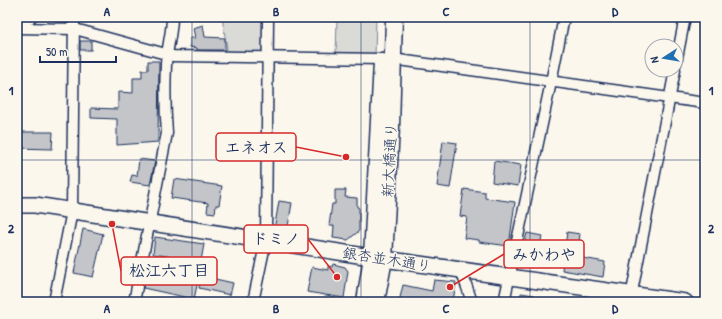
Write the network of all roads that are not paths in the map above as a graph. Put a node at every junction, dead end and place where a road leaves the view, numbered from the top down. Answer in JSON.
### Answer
{"nodes":[{"id":1,"x":31,"y":17,"type":"edge"},
{"id":2,"x":74,"y":17,"type":"edge"},
{"id":3,"x":172,"y":17,"type":"edge"},
{"id":4,"x":268,"y":17,"type":"edge"},
{"id":5,"x":384,"y":17,"type":"edge"},
{"id":6,"x":394,"y":17,"type":"edge"},
{"id":7,"x":564,"y":17,"type":"edge"},
{"id":8,"x":685,"y":17,"type":"edge"},
{"id":9,"x":17,"y":27,"type":"edge"},
{"id":10,"x":75,"y":29,"type":"junction"},
{"id":11,"x":681,"y":38,"type":"edge"},
{"id":12,"x":168,"y":54,"type":"junction"},
{"id":13,"x":267,"y":58,"type":"junction"},
{"id":14,"x":387,"y":59,"type":"junction"},
{"id":15,"x":674,"y":78,"type":"edge"},
{"id":16,"x":551,"y":82,"type":"junction"},
{"id":17,"x":670,"y":97,"type":"junction"},
{"id":18,"x":705,"y":103,"type":"edge"},
{"id":19,"x":17,"y":205,"type":"edge"},
{"id":20,"x":72,"y":210,"type":"junction"},
{"id":21,"x":150,"y":223,"type":"junction"},
{"id":22,"x":266,"y":240,"type":"junction"},
{"id":23,"x":378,"y":258,"type":"junction"},
{"id":24,"x":461,"y":270,"type":"junction"},
{"id":25,"x":509,"y":277,"type":"junction"},
{"id":26,"x":630,"y":298,"type":"edge"},
{"id":27,"x":54,"y":302,"type":"edge"},
{"id":28,"x":134,"y":302,"type":"edge"},
{"id":29,"x":253,"y":302,"type":"edge"},
{"id":30,"x":365,"y":302,"type":"edge"},
{"id":31,"x":376,"y":302,"type":"edge"},
{"id":32,"x":472,"y":302,"type":"edge"},
{"id":33,"x":504,"y":302,"type":"edge"},
{"id":34,"x":685,"y":302,"type":"edge"}],
"edges":[{"from":1,"to":9,"type":"street"},
{"from":2,"to":10,"type":"street"},
{"from":3,"to":12,"type":"street"},
{"from":4,"to":13,"type":"street"},
{"from":5,"to":14,"type":"main road","name":"新大橋通り"},
{"from":6,"to":14,"type":"main road","name":"新大橋通り"},
{"from":7,"to":16,"type":"street"},
{"from":8,"to":11,"type":"street"},
{"from":9,"to":10,"type":"street"},
{"from":10,"to":12,"type":"street"},
{"from":10,"to":20,"type":"street"},
{"from":12,"to":13,"type":"street"},
{"from":12,"to":21,"type":"street"},
{"from":13,"to":14,"type":"street"},
{"from":13,"to":22,"type":"street"},
{"from":14,"to":16,"type":"street"},
{"from":14,"to":23,"type":"main road","name":"新大橋通り"},
{"from":15,"to":17,"type":"street"},
{"from":16,"to":17,"type":"street"},
{"from":16,"to":25,"type":"street"},
{"from":17,"to":18,"type":"street"},
{"from":17,"to":26,"type":"street"},
{"from":19,"to":20,"type":"street","name":"銀杏並木通り"},
{"from":20,"to":21,"type":"street","name":"銀杏並木通り"},
{"from":20,"to":27,"type":"street"},
{"from":21,"to":22,"type":"street","name":"銀杏並木通り"},
{"from":21,"to":28,"type":"street"},
{"from":22,"to":23,"type":"street","name":"銀杏並木通り"},
{"from":22,"to":29,"type":"street"},
{"from":23,"to":24,"type":"street","name":"銀杏並木通り"},
{"from":23,"to":30,"type":"main road","name":"新大橋通り"},
{"from":23,"to":31,"type":"main road","name":"新大橋通り"},
{"from":24,"to":25,"type":"street","name":"銀杏並木通り"},
{"from":24,"to":32,"type":"street"},
{"from":25,"to":26,"type":"street","name":"銀杏並木通り"},
{"from":25,"to":33,"type":"street"},
{"from":26,"to":34,"type":"street","name":"銀杏並木通り"}]}
